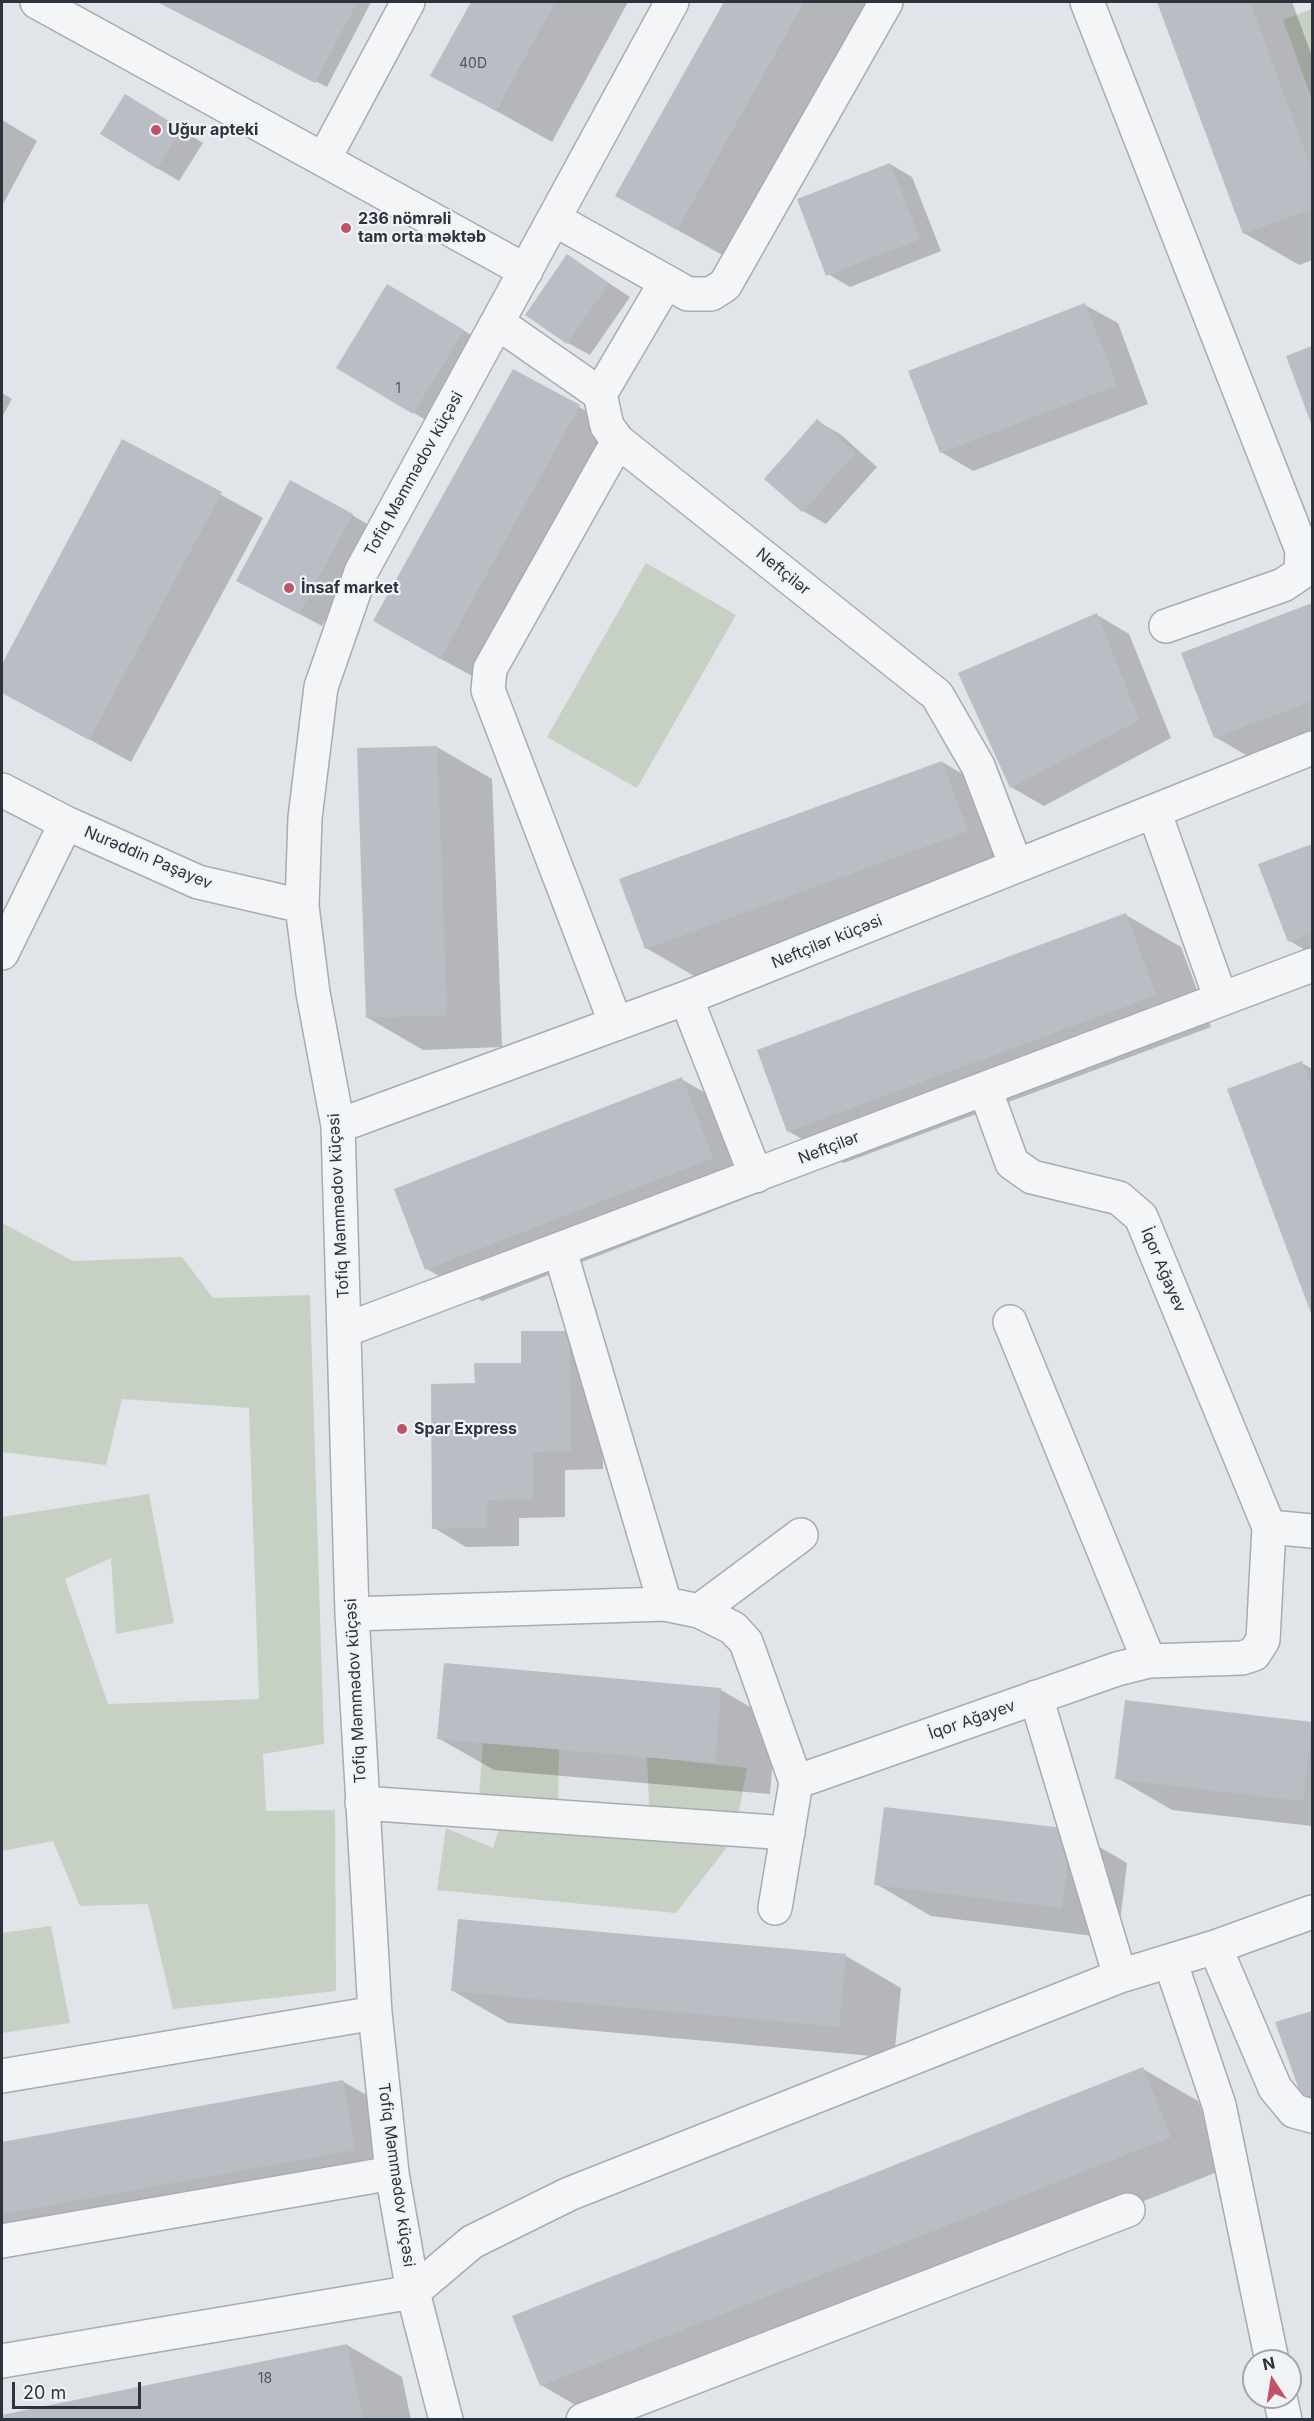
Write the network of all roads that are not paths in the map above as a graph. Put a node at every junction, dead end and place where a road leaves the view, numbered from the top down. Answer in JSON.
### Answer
{"nodes":[{"id":1,"x":37,"y":2,"type":"edge"},
{"id":2,"x":408,"y":2,"type":"edge"},
{"id":3,"x":672,"y":2,"type":"edge"},
{"id":4,"x":886,"y":2,"type":"edge"},
{"id":5,"x":1087,"y":2,"type":"edge"},
{"id":6,"x":324,"y":159,"type":"junction"},
{"id":7,"x":554,"y":219,"type":"junction"},
{"id":8,"x":526,"y":271,"type":"junction"},
{"id":9,"x":666,"y":282,"type":"junction"},
{"id":10,"x":498,"y":323,"type":"junction"},
{"id":11,"x":600,"y":394,"type":"junction"},
{"id":12,"x":618,"y":441,"type":"junction"},
{"id":13,"x":1166,"y":626,"type":"dead end"},
{"id":14,"x":1312,"y":748,"type":"edge"},
{"id":15,"x":2,"y":790,"type":"edge"},
{"id":16,"x":1154,"y":811,"type":"junction"},
{"id":17,"x":66,"y":823,"type":"junction"},
{"id":18,"x":1016,"y":866,"type":"junction"},
{"id":19,"x":302,"y":906,"type":"junction"},
{"id":20,"x":2,"y":953,"type":"edge"},
{"id":21,"x":1312,"y":965,"type":"edge"},
{"id":22,"x":686,"y":998,"type":"junction"},
{"id":23,"x":1221,"y":999,"type":"junction"},
{"id":24,"x":616,"y":1024,"type":"junction"},
{"id":25,"x":985,"y":1089,"type":"junction"},
{"id":26,"x":338,"y":1126,"type":"junction"},
{"id":27,"x":756,"y":1176,"type":"junction"},
{"id":28,"x":560,"y":1251,"type":"junction"},
{"id":29,"x":1010,"y":1322,"type":"dead end"},
{"id":30,"x":345,"y":1330,"type":"junction"},
{"id":31,"x":1269,"y":1527,"type":"junction"},
{"id":32,"x":1312,"y":1531,"type":"edge"},
{"id":33,"x":801,"y":1535,"type":"dead end"},
{"id":34,"x":665,"y":1604,"type":"junction"},
{"id":35,"x":699,"y":1611,"type":"junction"},
{"id":36,"x":352,"y":1614,"type":"junction"},
{"id":37,"x":1149,"y":1660,"type":"junction"},
{"id":38,"x":1036,"y":1697,"type":"junction"},
{"id":39,"x":796,"y":1782,"type":"junction"},
{"id":40,"x":362,"y":1803,"type":"junction"},
{"id":41,"x":788,"y":1833,"type":"junction"},
{"id":42,"x":775,"y":1908,"type":"dead end"},
{"id":43,"x":1312,"y":1912,"type":"edge"},
{"id":44,"x":1215,"y":1947,"type":"junction"},
{"id":45,"x":1170,"y":1961,"type":"junction"},
{"id":46,"x":1120,"y":1976,"type":"junction"},
{"id":47,"x":375,"y":2013,"type":"junction"},
{"id":48,"x":2,"y":2076,"type":"edge"},
{"id":49,"x":1312,"y":2116,"type":"edge"},
{"id":50,"x":392,"y":2173,"type":"junction"},
{"id":51,"x":1128,"y":2210,"type":"dead end"},
{"id":52,"x":2,"y":2241,"type":"edge"},
{"id":53,"x":413,"y":2292,"type":"junction"},
{"id":54,"x":1270,"y":2349,"type":"edge"},
{"id":55,"x":2,"y":2361,"type":"edge"},
{"id":56,"x":446,"y":2420,"type":"edge"},
{"id":57,"x":583,"y":2420,"type":"edge"}],
"edges":[{"from":1,"to":6,"type":"street"},
{"from":2,"to":6,"type":"street"},
{"from":3,"to":7,"type":"street","name":"Tofiq Məmmədov küçəsi"},
{"from":4,"to":9,"type":"street"},
{"from":5,"to":13,"type":"street"},
{"from":6,"to":8,"type":"street"},
{"from":7,"to":8,"type":"street","name":"Tofiq Məmmədov küçəsi"},
{"from":7,"to":9,"type":"street"},
{"from":8,"to":10,"type":"street","name":"Tofiq Məmmədov küçəsi"},
{"from":9,"to":11,"type":"street"},
{"from":10,"to":11,"type":"street"},
{"from":10,"to":19,"type":"street","name":"Tofiq Məmmədov küçəsi"},
{"from":11,"to":12,"type":"street","name":"Neftçilər"},
{"from":12,"to":18,"type":"street","name":"Neftçilər"},
{"from":12,"to":24,"type":"street"},
{"from":14,"to":16,"type":"street","name":"Neftçilər küçəsi"},
{"from":15,"to":17,"type":"street","name":"Nurəddin Paşayev"},
{"from":16,"to":18,"type":"street","name":"Neftçilər küçəsi"},
{"from":16,"to":23,"type":"street"},
{"from":17,"to":19,"type":"street","name":"Nurəddin Paşayev"},
{"from":17,"to":20,"type":"street"},
{"from":18,"to":22,"type":"street","name":"Neftçilər küçəsi"},
{"from":19,"to":26,"type":"street","name":"Tofiq Məmmədov küçəsi"},
{"from":21,"to":23,"type":"street","name":"Neftçilər"},
{"from":22,"to":24,"type":"street","name":"Neftçilər küçəsi"},
{"from":22,"to":27,"type":"street"},
{"from":23,"to":25,"type":"street","name":"Neftçilər"},
{"from":24,"to":26,"type":"street","name":"Neftçilər küçəsi"},
{"from":25,"to":27,"type":"street","name":"Neftçilər"},
{"from":25,"to":31,"type":"street","name":"İqor Ağayev"},
{"from":26,"to":30,"type":"street","name":"Tofiq Məmmədov küçəsi"},
{"from":27,"to":28,"type":"street","name":"Neftçilər"},
{"from":28,"to":30,"type":"street","name":"Neftçilər"},
{"from":28,"to":34,"type":"street"},
{"from":29,"to":37,"type":"street"},
{"from":30,"to":36,"type":"street","name":"Tofiq Məmmədov küçəsi"},
{"from":31,"to":32,"type":"street"},
{"from":31,"to":37,"type":"street","name":"İqor Ağayev"},
{"from":33,"to":35,"type":"street"},
{"from":34,"to":35,"type":"street"},
{"from":34,"to":36,"type":"street"},
{"from":35,"to":39,"type":"street"},
{"from":36,"to":40,"type":"street","name":"Tofiq Məmmədov küçəsi"},
{"from":37,"to":38,"type":"street","name":"İqor Ağayev"},
{"from":38,"to":39,"type":"street","name":"İqor Ağayev"},
{"from":38,"to":46,"type":"street"},
{"from":39,"to":41,"type":"street"},
{"from":40,"to":41,"type":"street"},
{"from":40,"to":47,"type":"street","name":"Tofiq Məmmədov küçəsi"},
{"from":41,"to":42,"type":"street"},
{"from":43,"to":44,"type":"street"},
{"from":44,"to":45,"type":"street"},
{"from":44,"to":49,"type":"street"},
{"from":45,"to":46,"type":"street"},
{"from":45,"to":54,"type":"street"},
{"from":46,"to":53,"type":"street"},
{"from":47,"to":48,"type":"street"},
{"from":47,"to":50,"type":"street","name":"Tofiq Məmmədov küçəsi"},
{"from":50,"to":52,"type":"street"},
{"from":50,"to":53,"type":"street","name":"Tofiq Məmmədov küçəsi"},
{"from":51,"to":57,"type":"street"},
{"from":53,"to":55,"type":"street"},
{"from":53,"to":56,"type":"street","name":"Tofiq Məmmədov küçəsi"}]}
